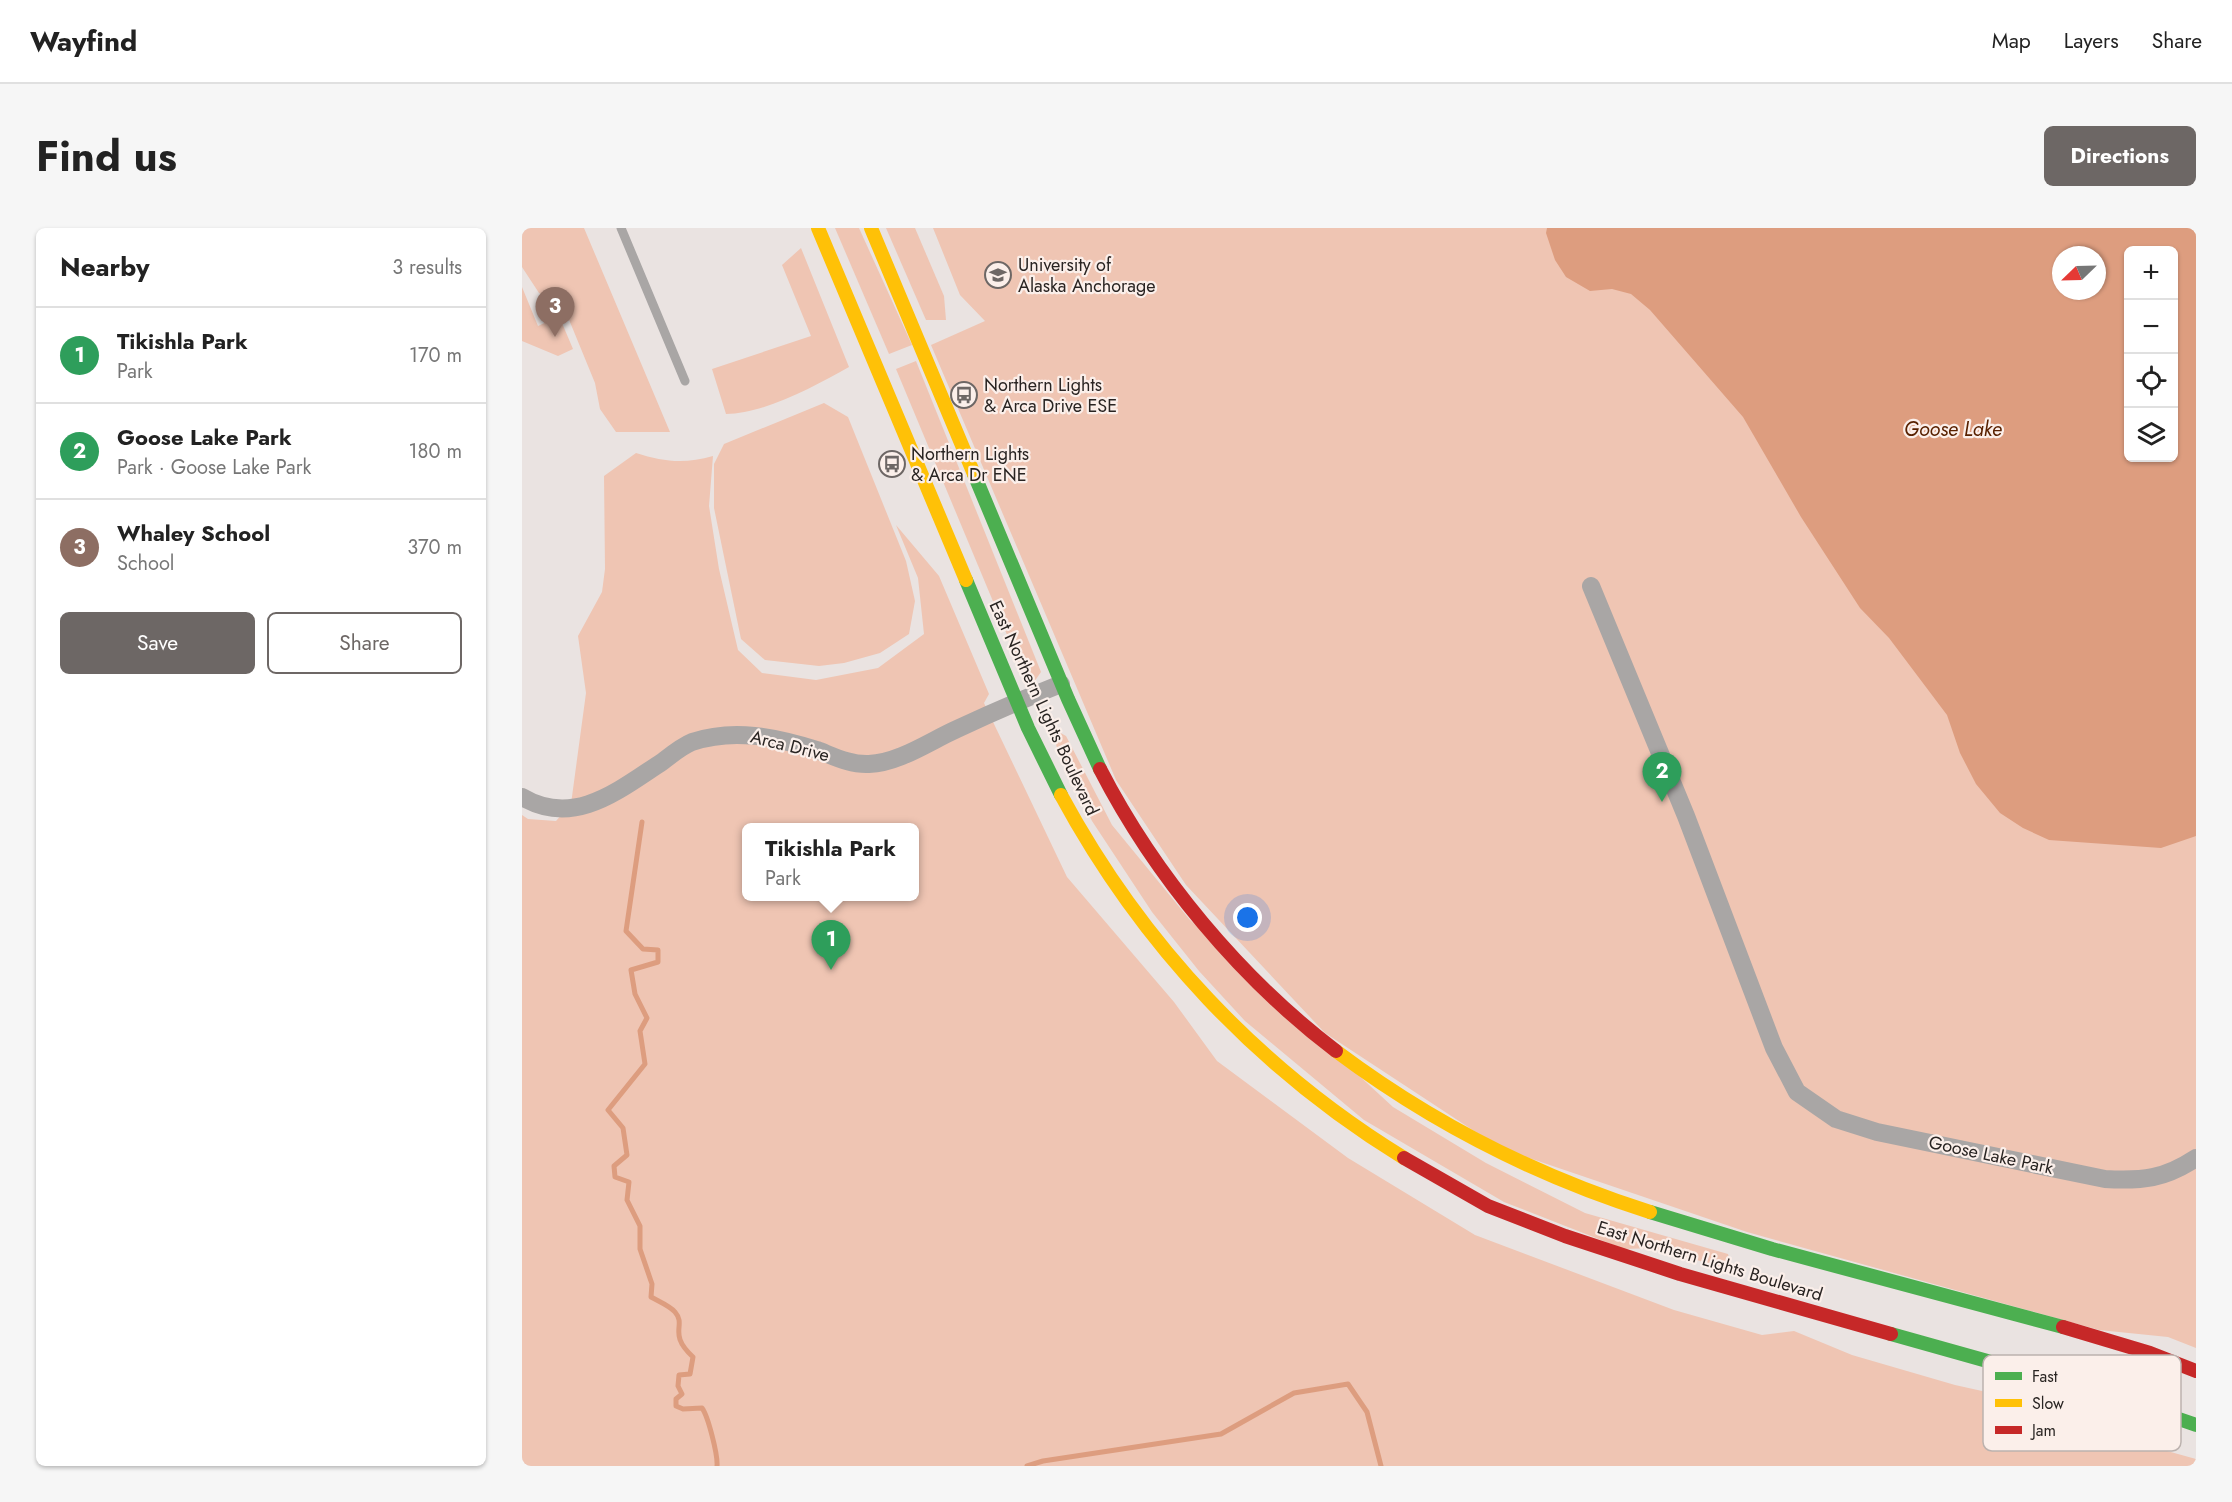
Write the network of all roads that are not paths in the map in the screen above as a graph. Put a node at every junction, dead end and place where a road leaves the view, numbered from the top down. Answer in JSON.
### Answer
{"nodes":[{"id":1,"x":621,"y":228,"type":"edge"},
{"id":2,"x":818,"y":228,"type":"edge"},
{"id":3,"x":871,"y":228,"type":"edge"},
{"id":4,"x":685,"y":381,"type":"dead end"},
{"id":5,"x":1591,"y":586,"type":"dead end"},
{"id":6,"x":1061,"y":684,"type":"junction"},
{"id":7,"x":1017,"y":702,"type":"junction"},
{"id":8,"x":522,"y":797,"type":"edge"},
{"id":9,"x":2196,"y":1158,"type":"edge"},
{"id":10,"x":2152,"y":1355,"type":"edge"},
{"id":11,"x":1983,"y":1359,"type":"edge"},
{"id":12,"x":2181,"y":1366,"type":"edge"},
{"id":13,"x":2196,"y":1371,"type":"edge"},
{"id":14,"x":2181,"y":1419,"type":"edge"},
{"id":15,"x":2196,"y":1425,"type":"edge"}],
"edges":[{"from":1,"to":4,"type":"lane"},
{"from":2,"to":7,"type":"main road","name":"East Northern Lights Boulevard"},
{"from":3,"to":6,"type":"main road","name":"East Northern Lights Boulevard"},
{"from":5,"to":9,"type":"street","name":"Goose Lake Park"},
{"from":6,"to":7,"type":"street","name":"Arca Drive"},
{"from":6,"to":10,"type":"main road","name":"East Northern Lights Boulevard"},
{"from":7,"to":8,"type":"street","name":"Arca Drive"},
{"from":7,"to":11,"type":"main road","name":"East Northern Lights Boulevard"},
{"from":12,"to":13,"type":"main road","name":"East Northern Lights Boulevard"},
{"from":14,"to":15,"type":"main road","name":"East Northern Lights Boulevard"}]}
